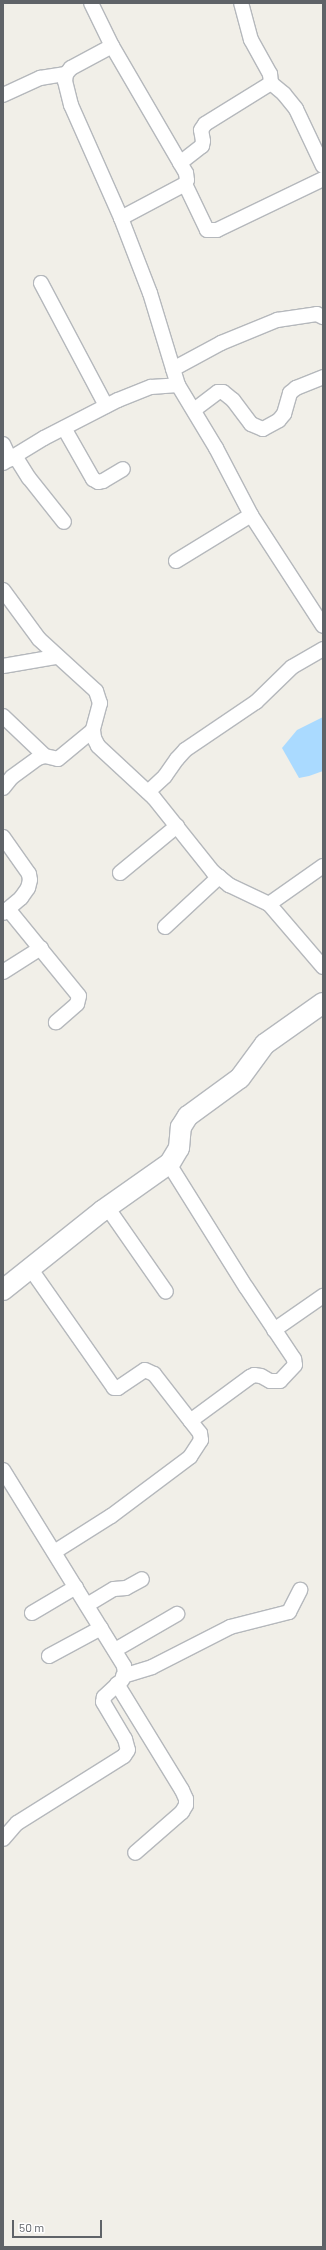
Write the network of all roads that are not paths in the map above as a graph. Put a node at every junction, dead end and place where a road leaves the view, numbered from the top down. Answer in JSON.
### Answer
{"nodes":[{"id":1,"x":91,"y":3,"type":"edge"},
{"id":2,"x":241,"y":3,"type":"edge"},
{"id":3,"x":112,"y":46,"type":"junction"},
{"id":4,"x":66,"y":74,"type":"junction"},
{"id":5,"x":271,"y":83,"type":"junction"},
{"id":6,"x":3,"y":95,"type":"edge"},
{"id":7,"x":180,"y":163,"type":"junction"},
{"id":8,"x":323,"y":166,"type":"edge"},
{"id":9,"x":323,"y":179,"type":"edge"},
{"id":10,"x":185,"y":184,"type":"junction"},
{"id":11,"x":121,"y":218,"type":"junction"},
{"id":12,"x":40,"y":283,"type":"dead end"},
{"id":13,"x":323,"y":317,"type":"edge"},
{"id":14,"x":173,"y":369,"type":"junction"},
{"id":15,"x":323,"y":377,"type":"edge"},
{"id":16,"x":178,"y":385,"type":"junction"},
{"id":17,"x":106,"y":406,"type":"junction"},
{"id":18,"x":194,"y":410,"type":"junction"},
{"id":19,"x":64,"y":428,"type":"junction"},
{"id":20,"x":3,"y":444,"type":"edge"},
{"id":21,"x":9,"y":459,"type":"edge"},
{"id":22,"x":123,"y":469,"type":"dead end"},
{"id":23,"x":251,"y":515,"type":"junction"},
{"id":24,"x":64,"y":522,"type":"dead end"},
{"id":25,"x":176,"y":561,"type":"dead end"},
{"id":26,"x":3,"y":590,"type":"edge"},
{"id":27,"x":323,"y":626,"type":"edge"},
{"id":28,"x":323,"y":650,"type":"edge"},
{"id":29,"x":56,"y":657,"type":"junction"},
{"id":30,"x":3,"y":666,"type":"edge"},
{"id":31,"x":3,"y":716,"type":"edge"},
{"id":32,"x":93,"y":730,"type":"junction"},
{"id":33,"x":45,"y":756,"type":"junction"},
{"id":34,"x":156,"y":784,"type":"junction"},
{"id":35,"x":3,"y":788,"type":"edge"},
{"id":36,"x":178,"y":826,"type":"junction"},
{"id":37,"x":3,"y":837,"type":"edge"},
{"id":38,"x":323,"y":866,"type":"edge"},
{"id":39,"x":120,"y":873,"type":"dead end"},
{"id":40,"x":219,"y":877,"type":"junction"},
{"id":41,"x":269,"y":904,"type":"junction"},
{"id":42,"x":6,"y":911,"type":"edge"},
{"id":43,"x":165,"y":927,"type":"dead end"},
{"id":44,"x":41,"y":948,"type":"junction"},
{"id":45,"x":323,"y":967,"type":"edge"},
{"id":46,"x":3,"y":972,"type":"edge"},
{"id":47,"x":323,"y":1003,"type":"edge"},
{"id":48,"x":56,"y":1022,"type":"dead end"},
{"id":49,"x":169,"y":1164,"type":"junction"},
{"id":50,"x":107,"y":1207,"type":"junction"},
{"id":51,"x":30,"y":1268,"type":"junction"},
{"id":52,"x":3,"y":1290,"type":"edge"},
{"id":53,"x":166,"y":1292,"type":"dead end"},
{"id":54,"x":323,"y":1296,"type":"edge"},
{"id":55,"x":274,"y":1330,"type":"junction"},
{"id":56,"x":190,"y":1421,"type":"junction"},
{"id":57,"x":3,"y":1470,"type":"edge"},
{"id":58,"x":54,"y":1552,"type":"junction"},
{"id":59,"x":142,"y":1579,"type":"dead end"},
{"id":60,"x":76,"y":1587,"type":"junction"},
{"id":61,"x":300,"y":1590,"type":"dead end"},
{"id":62,"x":87,"y":1605,"type":"junction"},
{"id":63,"x":32,"y":1614,"type":"dead end"},
{"id":64,"x":177,"y":1614,"type":"dead end"},
{"id":65,"x":101,"y":1628,"type":"junction"},
{"id":66,"x":114,"y":1650,"type":"junction"},
{"id":67,"x":50,"y":1656,"type":"dead end"},
{"id":68,"x":120,"y":1680,"type":"junction"},
{"id":69,"x":3,"y":1839,"type":"edge"},
{"id":70,"x":135,"y":1853,"type":"dead end"}],
"edges":[{"from":1,"to":3,"type":"street"},
{"from":2,"to":5,"type":"street"},
{"from":3,"to":4,"type":"street"},
{"from":3,"to":7,"type":"street"},
{"from":4,"to":6,"type":"street"},
{"from":4,"to":11,"type":"street"},
{"from":5,"to":7,"type":"street"},
{"from":5,"to":8,"type":"street"},
{"from":7,"to":10,"type":"street"},
{"from":9,"to":10,"type":"street"},
{"from":10,"to":11,"type":"street"},
{"from":11,"to":14,"type":"street"},
{"from":12,"to":17,"type":"street"},
{"from":13,"to":14,"type":"street"},
{"from":14,"to":16,"type":"street"},
{"from":15,"to":18,"type":"street"},
{"from":16,"to":17,"type":"street"},
{"from":16,"to":18,"type":"street"},
{"from":17,"to":19,"type":"street"},
{"from":18,"to":23,"type":"street"},
{"from":19,"to":21,"type":"street"},
{"from":19,"to":22,"type":"street"},
{"from":20,"to":21,"type":"street"},
{"from":21,"to":24,"type":"street"},
{"from":23,"to":25,"type":"street"},
{"from":23,"to":27,"type":"street"},
{"from":26,"to":29,"type":"street"},
{"from":28,"to":34,"type":"street"},
{"from":29,"to":30,"type":"street"},
{"from":29,"to":32,"type":"street"},
{"from":31,"to":33,"type":"street"},
{"from":32,"to":33,"type":"street"},
{"from":32,"to":34,"type":"street"},
{"from":33,"to":35,"type":"street"},
{"from":34,"to":36,"type":"street"},
{"from":36,"to":39,"type":"street"},
{"from":36,"to":40,"type":"street"},
{"from":37,"to":42,"type":"street"},
{"from":38,"to":41,"type":"street"},
{"from":40,"to":41,"type":"street"},
{"from":40,"to":43,"type":"street"},
{"from":41,"to":45,"type":"street"},
{"from":42,"to":44,"type":"street"},
{"from":44,"to":46,"type":"street"},
{"from":44,"to":48,"type":"street"},
{"from":47,"to":49,"type":"street"},
{"from":49,"to":50,"type":"street"},
{"from":49,"to":55,"type":"street"},
{"from":50,"to":51,"type":"street"},
{"from":50,"to":53,"type":"street"},
{"from":51,"to":52,"type":"street"},
{"from":51,"to":56,"type":"street"},
{"from":54,"to":55,"type":"street"},
{"from":55,"to":56,"type":"street"},
{"from":56,"to":58,"type":"street"},
{"from":57,"to":58,"type":"street"},
{"from":58,"to":60,"type":"street"},
{"from":59,"to":62,"type":"street"},
{"from":60,"to":62,"type":"street"},
{"from":60,"to":63,"type":"street"},
{"from":61,"to":68,"type":"street"},
{"from":62,"to":65,"type":"street"},
{"from":64,"to":66,"type":"street"},
{"from":65,"to":66,"type":"street"},
{"from":65,"to":67,"type":"street"},
{"from":66,"to":68,"type":"street"},
{"from":68,"to":69,"type":"street"},
{"from":68,"to":70,"type":"street"}]}
